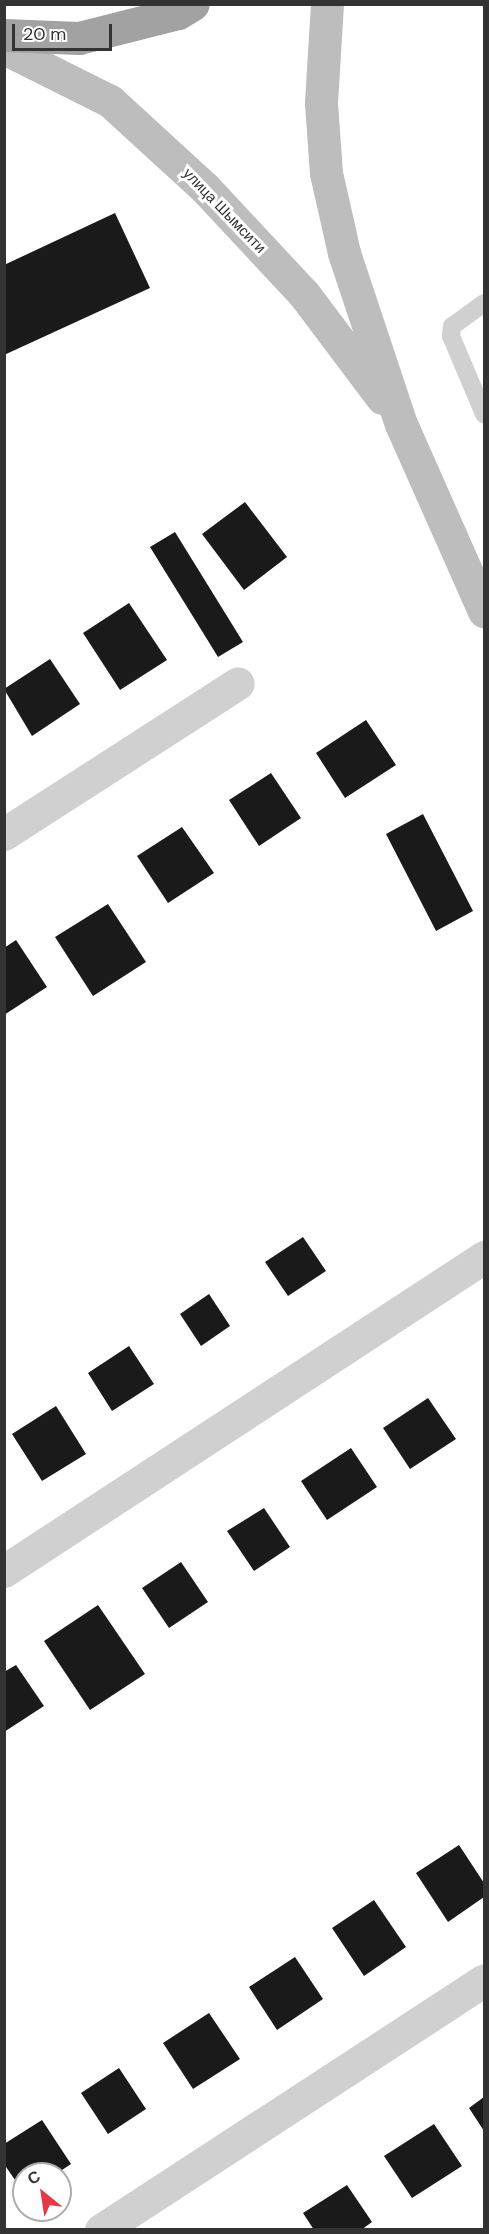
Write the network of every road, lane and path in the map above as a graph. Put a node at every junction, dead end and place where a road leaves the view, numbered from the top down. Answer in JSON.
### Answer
{"nodes":[{"id":1,"x":193,"y":4,"type":"edge"},
{"id":2,"x":327,"y":4,"type":"edge"},
{"id":3,"x":4,"y":35,"type":"edge"},
{"id":4,"x":4,"y":48,"type":"edge"},
{"id":5,"x":484,"y":303,"type":"edge"},
{"id":6,"x":484,"y":414,"type":"edge"},
{"id":7,"x":400,"y":424,"type":"junction"},
{"id":8,"x":484,"y":612,"type":"edge"},
{"id":9,"x":238,"y":683,"type":"dead end"},
{"id":10,"x":4,"y":834,"type":"edge"},
{"id":11,"x":484,"y":1257,"type":"edge"},
{"id":12,"x":4,"y":1570,"type":"edge"},
{"id":13,"x":484,"y":1980,"type":"edge"},
{"id":14,"x":100,"y":2229,"type":"edge"}],
"edges":[{"from":1,"to":3,"type":"highway"},
{"from":2,"to":7,"type":"main road","name":"улица Шымсити"},
{"from":4,"to":7,"type":"main road","name":"улица Шымсити"},
{"from":5,"to":6,"type":"lane"},
{"from":7,"to":8,"type":"main road","name":"улица Шымсити"},
{"from":9,"to":10,"type":"street"},
{"from":11,"to":12,"type":"street"},
{"from":13,"to":14,"type":"street"}]}
